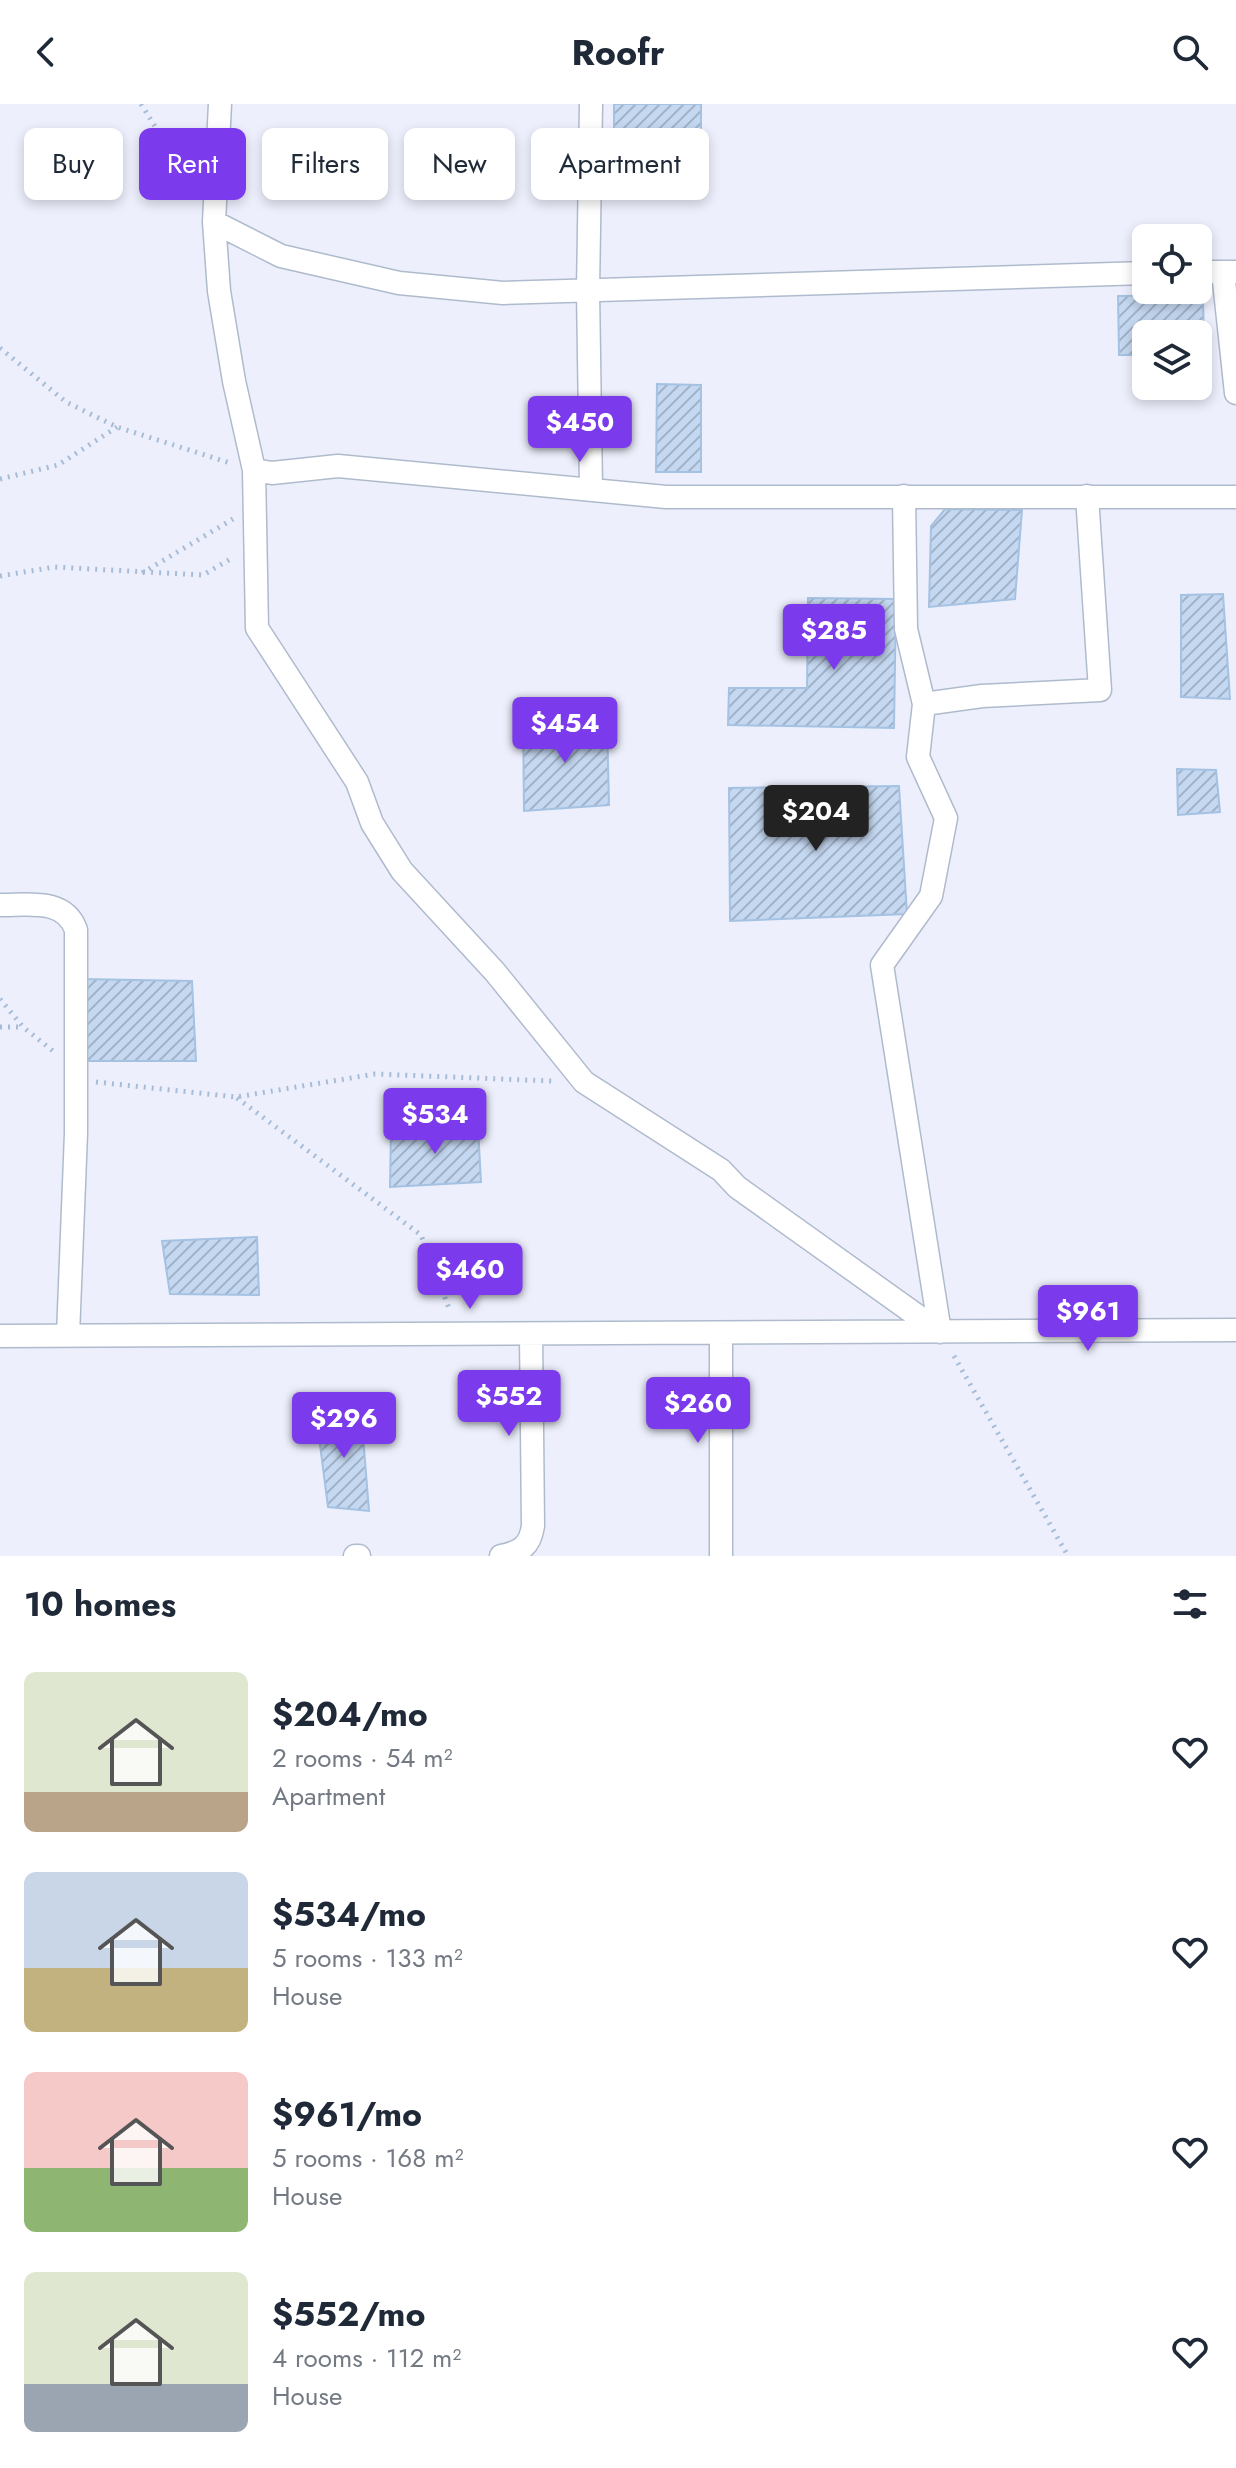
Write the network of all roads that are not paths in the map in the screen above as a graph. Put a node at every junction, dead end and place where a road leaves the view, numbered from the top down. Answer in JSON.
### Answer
{"nodes":[{"id":1,"x":220,"y":104,"type":"edge"},
{"id":2,"x":591,"y":104,"type":"edge"},
{"id":3,"x":214,"y":222,"type":"junction"},
{"id":4,"x":1229,"y":272,"type":"edge"},
{"id":5,"x":1132,"y":273,"type":"edge"},
{"id":6,"x":588,"y":290,"type":"junction"},
{"id":7,"x":1236,"y":393,"type":"edge"},
{"id":8,"x":254,"y":470,"type":"junction"},
{"id":9,"x":591,"y":488,"type":"junction"},
{"id":10,"x":904,"y":496,"type":"junction"},
{"id":11,"x":1087,"y":496,"type":"junction"},
{"id":12,"x":1236,"y":497,"type":"edge"},
{"id":13,"x":924,"y":704,"type":"junction"},
{"id":14,"x":0,"y":905,"type":"edge"},
{"id":15,"x":1236,"y":1330,"type":"edge"},
{"id":16,"x":940,"y":1332,"type":"junction"},
{"id":17,"x":721,"y":1333,"type":"junction"},
{"id":18,"x":531,"y":1334,"type":"junction"},
{"id":19,"x":68,"y":1335,"type":"junction"},
{"id":20,"x":0,"y":1336,"type":"edge"},
{"id":21,"x":501,"y":1556,"type":"edge"},
{"id":22,"x":721,"y":1556,"type":"edge"}],
"edges":[{"from":1,"to":3,"type":"street"},
{"from":2,"to":6,"type":"street"},
{"from":3,"to":6,"type":"street"},
{"from":3,"to":8,"type":"street"},
{"from":4,"to":7,"type":"street"},
{"from":5,"to":6,"type":"street"},
{"from":6,"to":9,"type":"street"},
{"from":8,"to":9,"type":"street"},
{"from":8,"to":16,"type":"street"},
{"from":9,"to":10,"type":"street"},
{"from":10,"to":11,"type":"street"},
{"from":10,"to":13,"type":"street"},
{"from":11,"to":12,"type":"street"},
{"from":11,"to":13,"type":"street"},
{"from":13,"to":16,"type":"street"},
{"from":14,"to":19,"type":"street"},
{"from":15,"to":16,"type":"street"},
{"from":16,"to":17,"type":"street"},
{"from":17,"to":18,"type":"street"},
{"from":17,"to":22,"type":"street"},
{"from":18,"to":19,"type":"street"},
{"from":18,"to":21,"type":"street"},
{"from":19,"to":20,"type":"street"}]}
